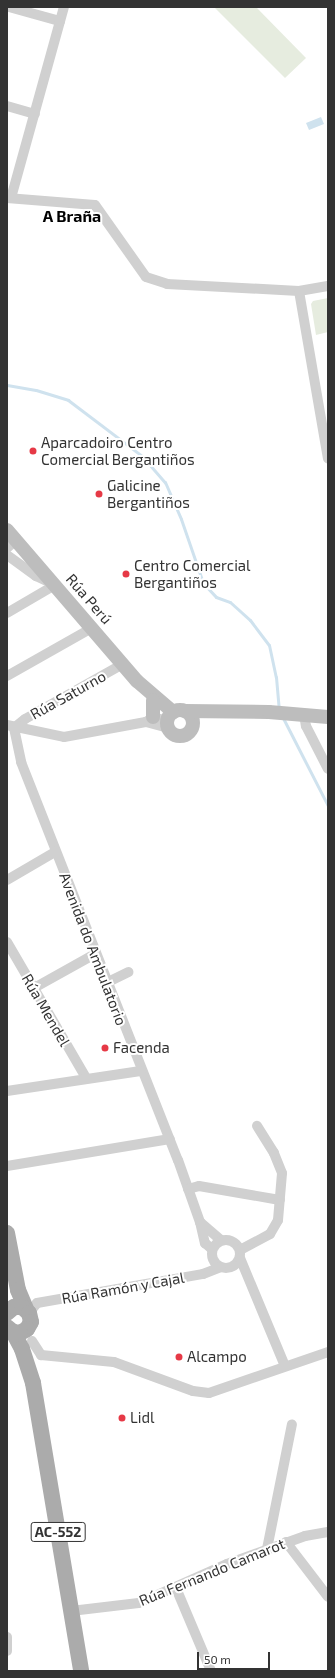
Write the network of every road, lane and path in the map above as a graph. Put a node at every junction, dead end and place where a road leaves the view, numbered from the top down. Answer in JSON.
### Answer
{"nodes":[{"id":1,"x":9,"y":7,"type":"edge"},
{"id":2,"x":64,"y":7,"type":"edge"},
{"id":3,"x":60,"y":22,"type":"junction"},
{"id":4,"x":7,"y":106,"type":"edge"},
{"id":5,"x":35,"y":114,"type":"junction"},
{"id":6,"x":9,"y":198,"type":"edge"},
{"id":7,"x":328,"y":286,"type":"edge"},
{"id":8,"x":300,"y":291,"type":"junction"},
{"id":9,"x":328,"y":459,"type":"edge"},
{"id":10,"x":10,"y":539,"type":"edge"},
{"id":11,"x":7,"y":555,"type":"edge"},
{"id":12,"x":55,"y":586,"type":"junction"},
{"id":13,"x":7,"y":613,"type":"edge"},
{"id":14,"x":92,"y":628,"type":"junction"},
{"id":15,"x":123,"y":664,"type":"junction"},
{"id":16,"x":7,"y":676,"type":"edge"},
{"id":17,"x":149,"y":695,"type":"junction"},
{"id":18,"x":208,"y":711,"type":"junction"},
{"id":19,"x":304,"y":714,"type":"junction"},
{"id":20,"x":328,"y":717,"type":"edge"},
{"id":21,"x":172,"y":718,"type":"junction"},
{"id":22,"x":149,"y":720,"type":"junction"},
{"id":23,"x":192,"y":726,"type":"junction"},
{"id":24,"x":11,"y":727,"type":"edge"},
{"id":25,"x":328,"y":769,"type":"edge"},
{"id":26,"x":55,"y":852,"type":"junction"},
{"id":27,"x":7,"y":880,"type":"edge"},
{"id":28,"x":7,"y":942,"type":"edge"},
{"id":29,"x":95,"y":954,"type":"junction"},
{"id":30,"x":129,"y":972,"type":"dead end"},
{"id":31,"x":106,"y":983,"type":"junction"},
{"id":32,"x":34,"y":988,"type":"junction"},
{"id":33,"x":141,"y":1071,"type":"junction"},
{"id":34,"x":86,"y":1078,"type":"junction"},
{"id":35,"x":7,"y":1091,"type":"edge"},
{"id":36,"x":257,"y":1126,"type":"dead end"},
{"id":37,"x":170,"y":1139,"type":"junction"},
{"id":38,"x":7,"y":1166,"type":"edge"},
{"id":39,"x":188,"y":1189,"type":"junction"},
{"id":40,"x":280,"y":1200,"type":"junction"},
{"id":41,"x":200,"y":1222,"type":"junction"},
{"id":42,"x":7,"y":1233,"type":"edge"},
{"id":43,"x":221,"y":1240,"type":"junction"},
{"id":44,"x":212,"y":1249,"type":"junction"},
{"id":45,"x":240,"y":1254,"type":"junction"},
{"id":46,"x":226,"y":1267,"type":"junction"},
{"id":47,"x":248,"y":1280,"type":"junction"},
{"id":48,"x":18,"y":1290,"type":"junction"},
{"id":49,"x":8,"y":1312,"type":"edge"},
{"id":50,"x":29,"y":1322,"type":"junction"},
{"id":51,"x":10,"y":1330,"type":"edge"},
{"id":52,"x":328,"y":1352,"type":"edge"},
{"id":53,"x":41,"y":1355,"type":"junction"},
{"id":54,"x":285,"y":1366,"type":"junction"},
{"id":55,"x":34,"y":1377,"type":"junction"},
{"id":56,"x":292,"y":1424,"type":"dead end"},
{"id":57,"x":328,"y":1532,"type":"edge"},
{"id":58,"x":286,"y":1542,"type":"junction"},
{"id":59,"x":268,"y":1550,"type":"junction"},
{"id":60,"x":176,"y":1588,"type":"junction"},
{"id":61,"x":328,"y":1596,"type":"edge"},
{"id":62,"x":71,"y":1611,"type":"junction"},
{"id":63,"x":7,"y":1636,"type":"edge"},
{"id":64,"x":7,"y":1651,"type":"edge"},
{"id":65,"x":81,"y":1671,"type":"edge"},
{"id":66,"x":212,"y":1671,"type":"edge"}],
"edges":[{"from":1,"to":3,"type":"street"},
{"from":2,"to":3,"type":"street"},
{"from":3,"to":5,"type":"street"},
{"from":4,"to":5,"type":"street"},
{"from":5,"to":6,"type":"street"},
{"from":6,"to":8,"type":"street"},
{"from":7,"to":8,"type":"street"},
{"from":8,"to":9,"type":"street"},
{"from":10,"to":12,"type":"street","name":"Rúa Perú"},
{"from":11,"to":12,"type":"street"},
{"from":12,"to":13,"type":"street"},
{"from":12,"to":14,"type":"street","name":"Rúa Perú"},
{"from":14,"to":15,"type":"street","name":"Rúa Perú"},
{"from":14,"to":16,"type":"street"},
{"from":15,"to":17,"type":"street","name":"Rúa Perú"},
{"from":15,"to":24,"type":"street","name":"Rúa Saturno"},
{"from":17,"to":21,"type":"street","name":"Rúa Perú"},
{"from":17,"to":22,"type":"street"},
{"from":18,"to":19,"type":"street"},
{"from":18,"to":21,"type":"street"},
{"from":18,"to":23,"type":"street"},
{"from":19,"to":20,"type":"street"},
{"from":19,"to":25,"type":"street"},
{"from":21,"to":22,"type":"street"},
{"from":21,"to":23,"type":"street"},
{"from":21,"to":23,"type":"street"},
{"from":22,"to":24,"type":"street"},
{"from":24,"to":26,"type":"street","name":"Avenida do Ambulatorio"},
{"from":26,"to":27,"type":"street"},
{"from":26,"to":29,"type":"street","name":"Avenida do Ambulatorio"},
{"from":28,"to":32,"type":"street","name":"Rúa Mendel"},
{"from":29,"to":31,"type":"street","name":"Avenida do Ambulatorio"},
{"from":29,"to":32,"type":"street"},
{"from":30,"to":31,"type":"street"},
{"from":31,"to":33,"type":"street","name":"Avenida do Ambulatorio"},
{"from":32,"to":34,"type":"street","name":"Rúa Mendel"},
{"from":33,"to":34,"type":"street"},
{"from":33,"to":37,"type":"street","name":"Avenida do Ambulatorio"},
{"from":34,"to":35,"type":"street"},
{"from":36,"to":40,"type":"street"},
{"from":37,"to":38,"type":"street"},
{"from":37,"to":39,"type":"street","name":"Avenida do Ambulatorio"},
{"from":39,"to":40,"type":"street"},
{"from":39,"to":41,"type":"street","name":"Avenida do Ambulatorio"},
{"from":40,"to":45,"type":"street"},
{"from":41,"to":43,"type":"street","name":"Avenida do Ambulatorio"},
{"from":41,"to":44,"type":"street","name":"Avenida do Ambulatorio"},
{"from":42,"to":48,"type":"main road","number":"AC-552"},
{"from":43,"to":44,"type":"street"},
{"from":43,"to":45,"type":"street"},
{"from":44,"to":46,"type":"street"},
{"from":45,"to":46,"type":"street"},
{"from":45,"to":47,"type":"street"},
{"from":46,"to":47,"type":"street"},
{"from":46,"to":50,"type":"street","name":"Rúa Ramón y Cajal"},
{"from":47,"to":54,"type":"street"},
{"from":48,"to":49,"type":"main road"},
{"from":48,"to":50,"type":"main road","number":"AC-552"},
{"from":49,"to":50,"type":"main road"},
{"from":50,"to":51,"type":"main road","number":"AC-552"},
{"from":50,"to":53,"type":"street"},
{"from":50,"to":55,"type":"main road","number":"AC-552"},
{"from":51,"to":55,"type":"main road","number":"AC-552"},
{"from":52,"to":54,"type":"street"},
{"from":53,"to":54,"type":"street"},
{"from":53,"to":55,"type":"street"},
{"from":55,"to":62,"type":"main road","number":"AC-552"},
{"from":56,"to":59,"type":"street"},
{"from":57,"to":58,"type":"street","name":"Rúa Fernando Camarot"},
{"from":58,"to":59,"type":"street","name":"Rúa Fernando Camarot"},
{"from":58,"to":61,"type":"street"},
{"from":59,"to":60,"type":"street","name":"Rúa Fernando Camarot"},
{"from":60,"to":62,"type":"street","name":"Rúa Fernando Camarot"},
{"from":60,"to":66,"type":"street"},
{"from":62,"to":65,"type":"main road","number":"AC-552"},
{"from":63,"to":64,"type":"street"}]}
